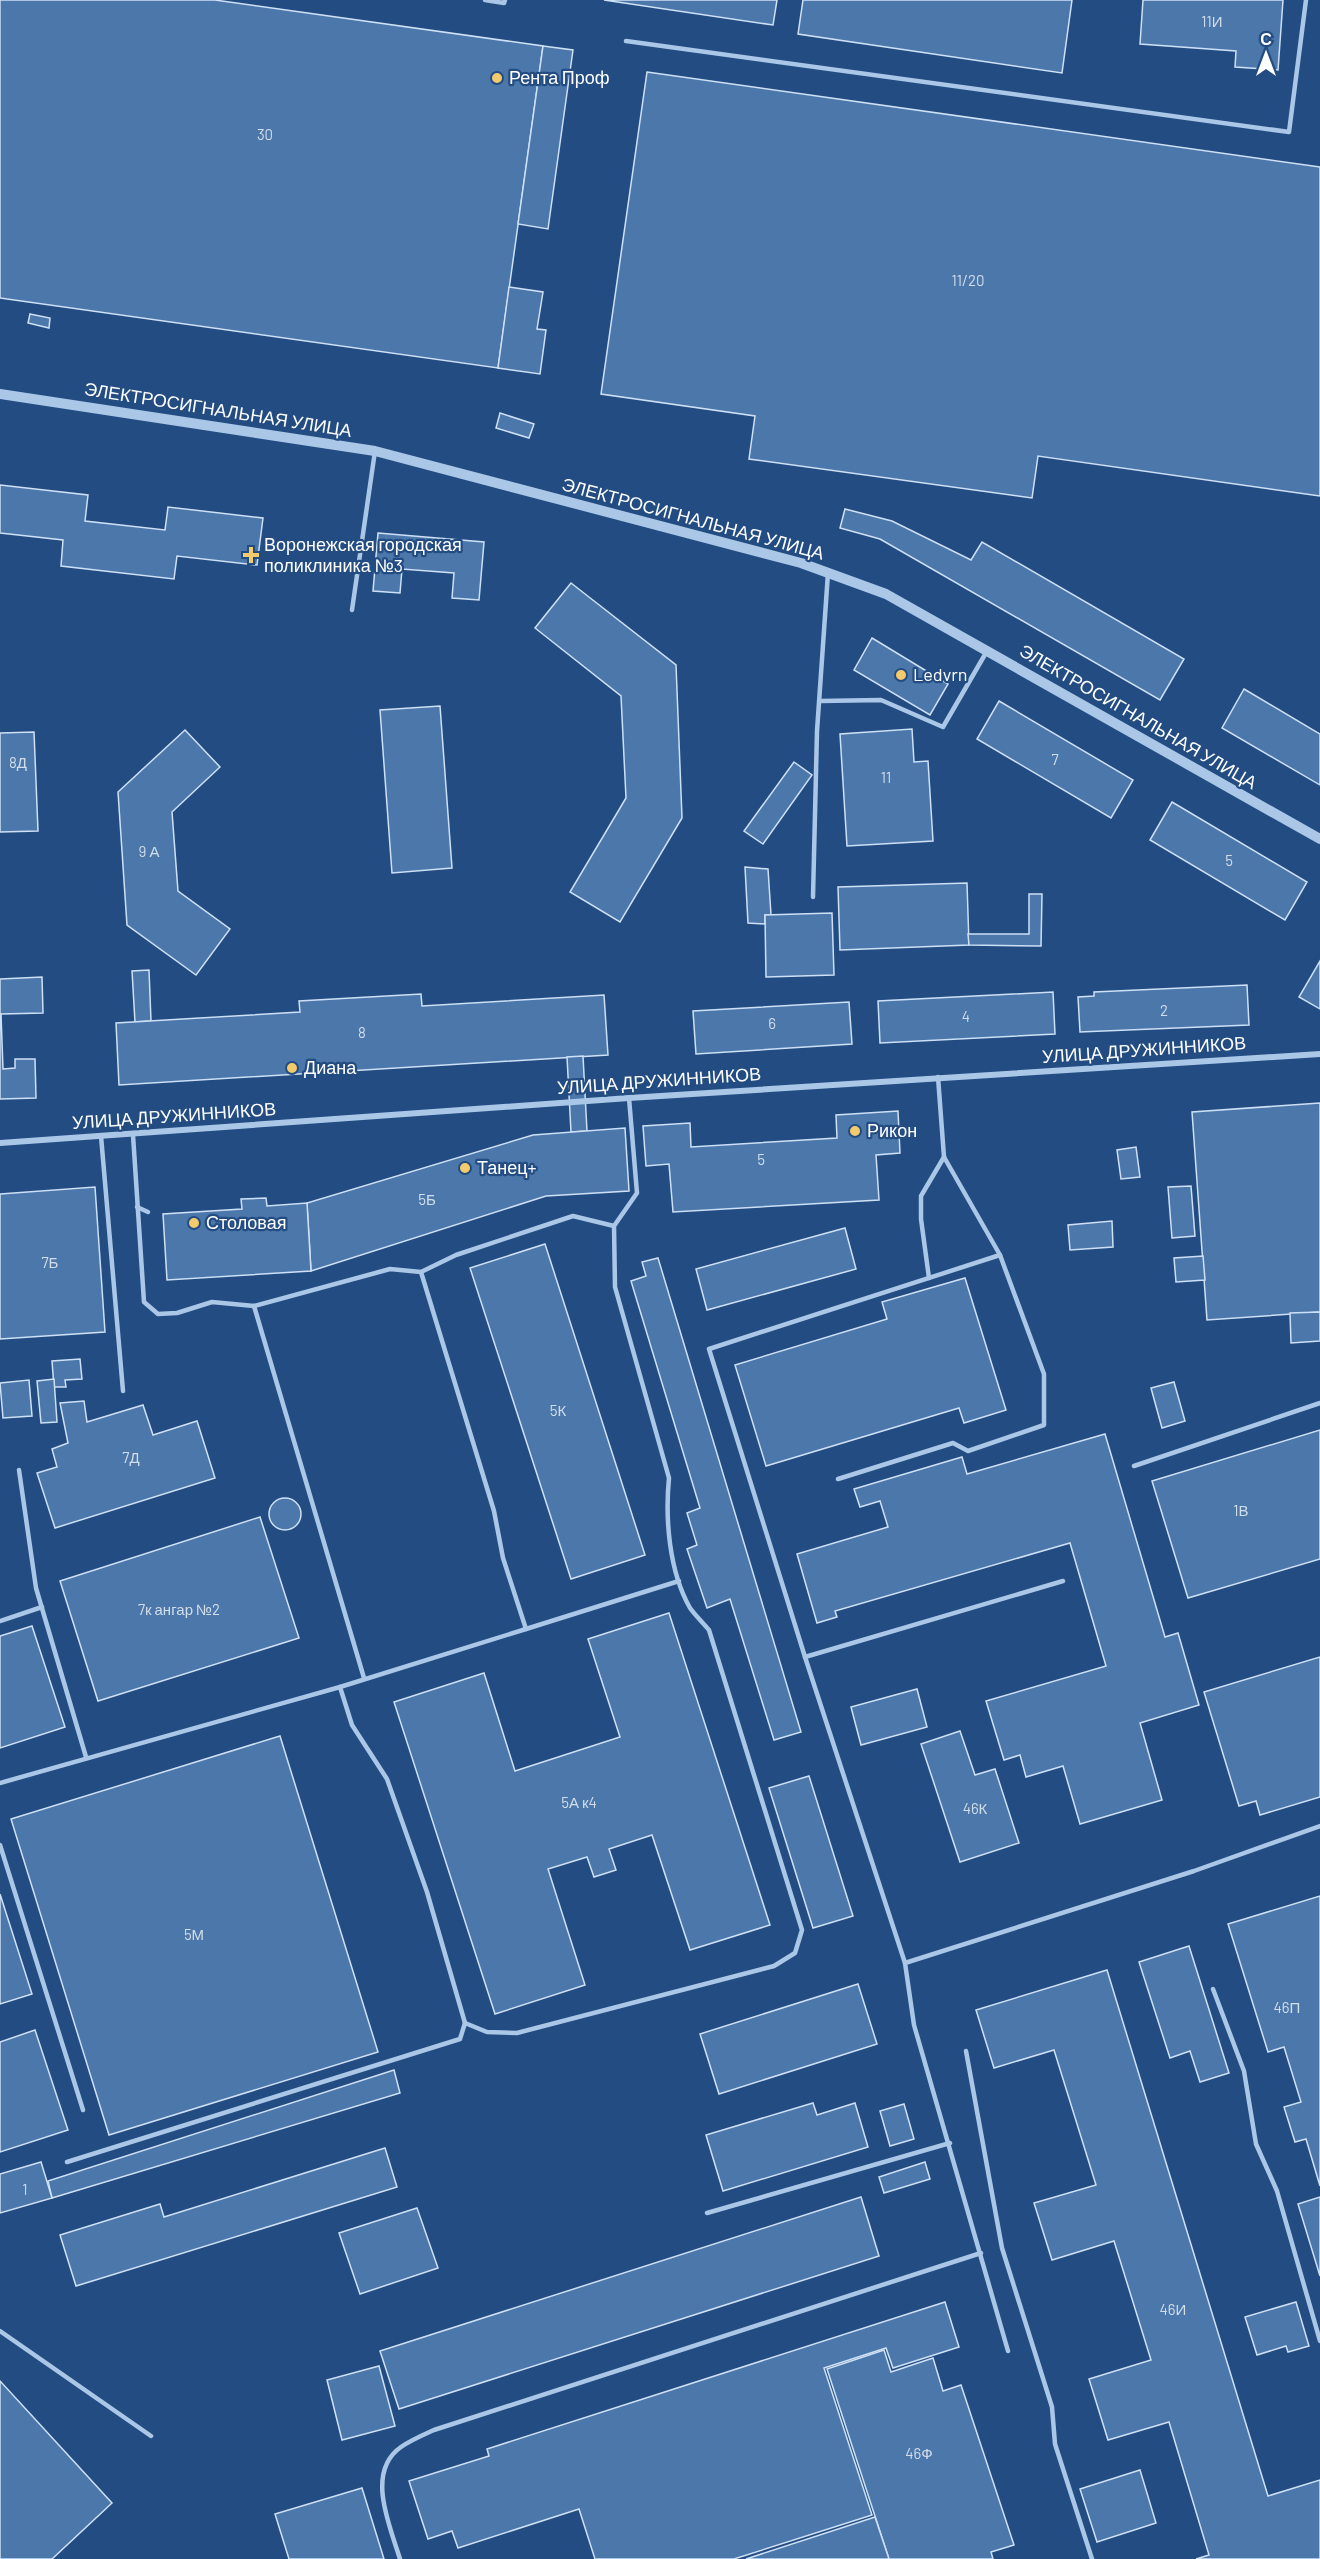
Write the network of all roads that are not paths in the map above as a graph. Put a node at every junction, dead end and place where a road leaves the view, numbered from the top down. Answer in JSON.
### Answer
{"nodes":[{"id":1,"x":485,"y":0,"type":"edge"},
{"id":2,"x":505,"y":0,"type":"edge"},
{"id":3,"x":1306,"y":0,"type":"edge"},
{"id":4,"x":626,"y":41,"type":"dead end"},
{"id":5,"x":0,"y":394,"type":"edge"},
{"id":6,"x":375,"y":451,"type":"junction"},
{"id":7,"x":828,"y":573,"type":"junction"},
{"id":8,"x":352,"y":610,"type":"dead end"},
{"id":9,"x":987,"y":651,"type":"junction"},
{"id":10,"x":820,"y":701,"type":"junction"},
{"id":11,"x":1320,"y":839,"type":"edge"},
{"id":12,"x":813,"y":897,"type":"dead end"},
{"id":13,"x":1320,"y":1054,"type":"edge"},
{"id":14,"x":938,"y":1077,"type":"junction"},
{"id":15,"x":629,"y":1098,"type":"junction"},
{"id":16,"x":133,"y":1135,"type":"junction"},
{"id":17,"x":101,"y":1136,"type":"junction"},
{"id":18,"x":0,"y":1143,"type":"edge"},
{"id":19,"x":944,"y":1157,"type":"junction"},
{"id":20,"x":137,"y":1207,"type":"junction"},
{"id":21,"x":148,"y":1212,"type":"dead end"},
{"id":22,"x":614,"y":1226,"type":"junction"},
{"id":23,"x":1000,"y":1255,"type":"junction"},
{"id":24,"x":421,"y":1272,"type":"junction"},
{"id":25,"x":929,"y":1278,"type":"junction"},
{"id":26,"x":254,"y":1306,"type":"junction"},
{"id":27,"x":123,"y":1392,"type":"dead end"},
{"id":28,"x":1320,"y":1403,"type":"edge"},
{"id":29,"x":1134,"y":1466,"type":"dead end"},
{"id":30,"x":19,"y":1470,"type":"dead end"},
{"id":31,"x":838,"y":1479,"type":"dead end"},
{"id":32,"x":679,"y":1581,"type":"junction"},
{"id":33,"x":1063,"y":1581,"type":"dead end"},
{"id":34,"x":42,"y":1607,"type":"junction"},
{"id":35,"x":0,"y":1621,"type":"edge"},
{"id":36,"x":526,"y":1629,"type":"junction"},
{"id":37,"x":805,"y":1657,"type":"junction"},
{"id":38,"x":364,"y":1678,"type":"junction"},
{"id":39,"x":340,"y":1687,"type":"junction"},
{"id":40,"x":86,"y":1757,"type":"junction"},
{"id":41,"x":0,"y":1783,"type":"edge"},
{"id":42,"x":1320,"y":1826,"type":"edge"},
{"id":43,"x":0,"y":1845,"type":"edge"},
{"id":44,"x":905,"y":1964,"type":"junction"},
{"id":45,"x":1213,"y":1989,"type":"dead end"},
{"id":46,"x":465,"y":2023,"type":"junction"},
{"id":47,"x":966,"y":2051,"type":"dead end"},
{"id":48,"x":82,"y":2110,"type":"dead end"},
{"id":49,"x":950,"y":2143,"type":"junction"},
{"id":50,"x":67,"y":2162,"type":"dead end"},
{"id":51,"x":707,"y":2213,"type":"dead end"},
{"id":52,"x":981,"y":2253,"type":"junction"},
{"id":53,"x":0,"y":2331,"type":"edge"},
{"id":54,"x":1320,"y":2341,"type":"edge"},
{"id":55,"x":1008,"y":2351,"type":"dead end"},
{"id":56,"x":151,"y":2436,"type":"dead end"},
{"id":57,"x":400,"y":2559,"type":"edge"},
{"id":58,"x":1092,"y":2559,"type":"edge"}],
"edges":[{"from":1,"to":2,"type":"lane"},
{"from":3,"to":4,"type":"lane"},
{"from":5,"to":6,"type":"street","name":"ЭЛЕКТРОСИГНАЛЬНАЯ УЛИЦА"},
{"from":6,"to":7,"type":"street","name":"ЭЛЕКТРОСИГНАЛЬНАЯ УЛИЦА"},
{"from":6,"to":8,"type":"lane"},
{"from":7,"to":9,"type":"street","name":"ЭЛЕКТРОСИГНАЛЬНАЯ УЛИЦА"},
{"from":7,"to":10,"type":"lane"},
{"from":9,"to":10,"type":"lane"},
{"from":9,"to":11,"type":"street","name":"ЭЛЕКТРОСИГНАЛЬНАЯ УЛИЦА"},
{"from":10,"to":12,"type":"lane"},
{"from":13,"to":14,"type":"street","name":"УЛИЦА ДРУЖИННИКОВ"},
{"from":14,"to":15,"type":"street","name":"УЛИЦА ДРУЖИННИКОВ"},
{"from":14,"to":19,"type":"lane"},
{"from":15,"to":16,"type":"street","name":"УЛИЦА ДРУЖИННИКОВ"},
{"from":15,"to":22,"type":"lane"},
{"from":16,"to":17,"type":"street","name":"УЛИЦА ДРУЖИННИКОВ"},
{"from":16,"to":20,"type":"lane"},
{"from":17,"to":18,"type":"street","name":"УЛИЦА ДРУЖИННИКОВ"},
{"from":17,"to":27,"type":"lane"},
{"from":19,"to":23,"type":"lane"},
{"from":19,"to":25,"type":"lane"},
{"from":20,"to":21,"type":"lane"},
{"from":20,"to":26,"type":"lane"},
{"from":22,"to":24,"type":"lane"},
{"from":22,"to":32,"type":"lane"},
{"from":23,"to":25,"type":"lane"},
{"from":23,"to":31,"type":"lane"},
{"from":24,"to":26,"type":"lane"},
{"from":24,"to":36,"type":"lane"},
{"from":25,"to":37,"type":"lane"},
{"from":26,"to":38,"type":"lane"},
{"from":28,"to":29,"type":"lane"},
{"from":30,"to":34,"type":"lane"},
{"from":32,"to":36,"type":"lane"},
{"from":32,"to":46,"type":"lane"},
{"from":33,"to":37,"type":"lane"},
{"from":34,"to":35,"type":"lane"},
{"from":34,"to":40,"type":"lane"},
{"from":36,"to":38,"type":"lane"},
{"from":37,"to":44,"type":"lane"},
{"from":38,"to":39,"type":"lane"},
{"from":39,"to":40,"type":"lane"},
{"from":39,"to":46,"type":"lane"},
{"from":40,"to":41,"type":"lane"},
{"from":42,"to":44,"type":"lane"},
{"from":43,"to":48,"type":"lane"},
{"from":44,"to":49,"type":"lane"},
{"from":45,"to":54,"type":"lane"},
{"from":46,"to":50,"type":"lane"},
{"from":47,"to":58,"type":"lane"},
{"from":49,"to":51,"type":"lane"},
{"from":49,"to":52,"type":"lane"},
{"from":52,"to":55,"type":"lane"},
{"from":52,"to":57,"type":"lane"},
{"from":53,"to":56,"type":"lane"}]}
